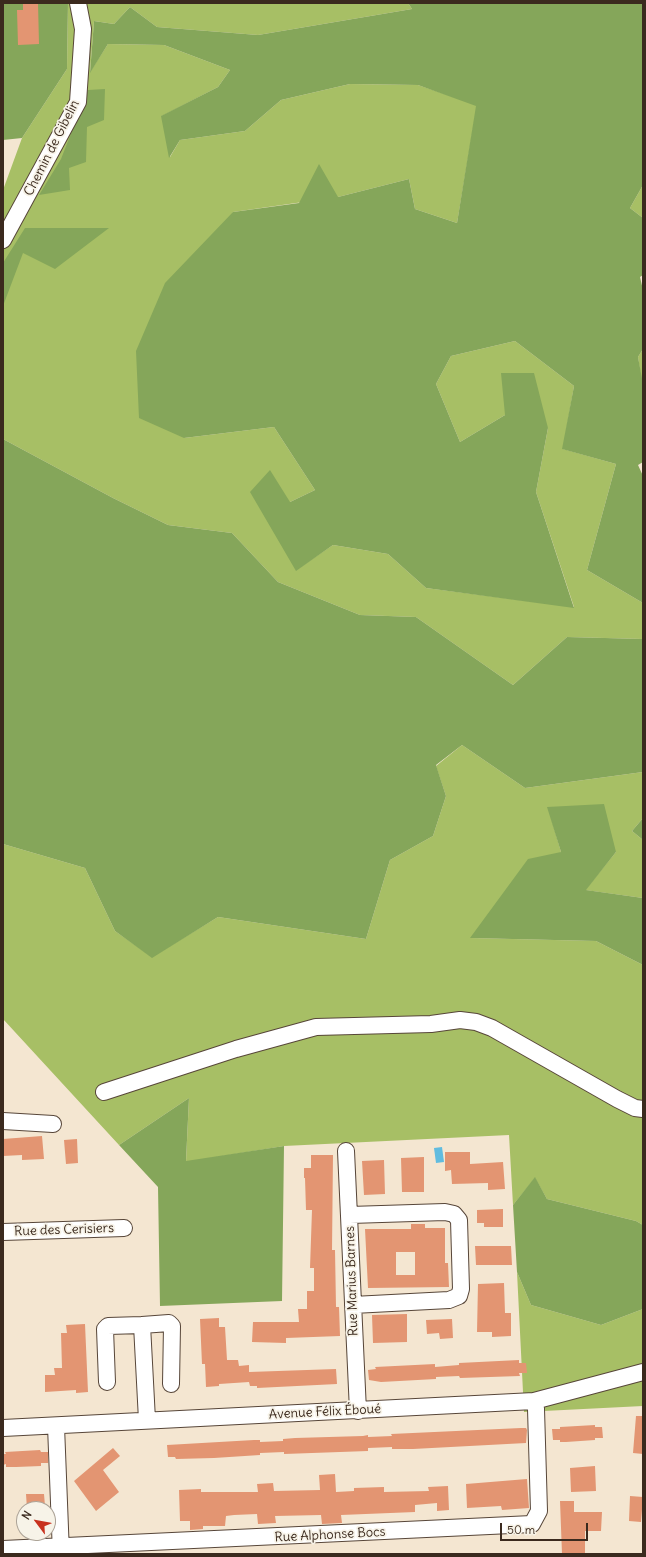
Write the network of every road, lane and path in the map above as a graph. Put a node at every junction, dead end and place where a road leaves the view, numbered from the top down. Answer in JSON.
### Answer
{"nodes":[{"id":1,"x":78,"y":3,"type":"edge"},
{"id":2,"x":3,"y":240,"type":"edge"},
{"id":3,"x":104,"y":1092,"type":"dead end"},
{"id":4,"x":643,"y":1109,"type":"edge"},
{"id":5,"x":3,"y":1121,"type":"edge"},
{"id":6,"x":53,"y":1124,"type":"dead end"},
{"id":7,"x":346,"y":1151,"type":"dead end"},
{"id":8,"x":350,"y":1215,"type":"junction"},
{"id":9,"x":124,"y":1228,"type":"dead end"},
{"id":10,"x":3,"y":1232,"type":"edge"},
{"id":11,"x":352,"y":1305,"type":"junction"},
{"id":12,"x":142,"y":1325,"type":"junction"},
{"id":13,"x":643,"y":1372,"type":"edge"},
{"id":14,"x":107,"y":1382,"type":"dead end"},
{"id":15,"x":171,"y":1384,"type":"dead end"},
{"id":16,"x":534,"y":1401,"type":"junction"},
{"id":17,"x":358,"y":1411,"type":"junction"},
{"id":18,"x":147,"y":1420,"type":"junction"},
{"id":19,"x":56,"y":1426,"type":"junction"},
{"id":20,"x":3,"y":1428,"type":"edge"},
{"id":21,"x":3,"y":1550,"type":"edge"},
{"id":22,"x":61,"y":1551,"type":"edge"}],
"edges":[{"from":1,"to":2,"type":"street","name":"Chemin de Gibelin"},
{"from":3,"to":4,"type":"street"},
{"from":5,"to":6,"type":"street"},
{"from":7,"to":8,"type":"street","name":"Rue Marius Barnes"},
{"from":8,"to":11,"type":"street","name":"Rue Marius Barnes"},
{"from":8,"to":11,"type":"street"},
{"from":9,"to":10,"type":"street","name":"Rue des Cerisiers"},
{"from":11,"to":17,"type":"street","name":"Rue Marius Barnes"},
{"from":12,"to":14,"type":"street"},
{"from":12,"to":15,"type":"street"},
{"from":12,"to":18,"type":"street"},
{"from":13,"to":16,"type":"street","name":"Avenue Félix Éboué"},
{"from":16,"to":17,"type":"street","name":"Avenue Félix Éboué"},
{"from":16,"to":22,"type":"street","name":"Rue Alphonse Bocs"},
{"from":17,"to":18,"type":"street","name":"Avenue Félix Éboué"},
{"from":18,"to":19,"type":"street","name":"Avenue Félix Éboué"},
{"from":19,"to":20,"type":"street","name":"Avenue Félix Éboué"},
{"from":19,"to":22,"type":"street"},
{"from":21,"to":22,"type":"street","name":"Rue Alphonse Bocs"}]}
